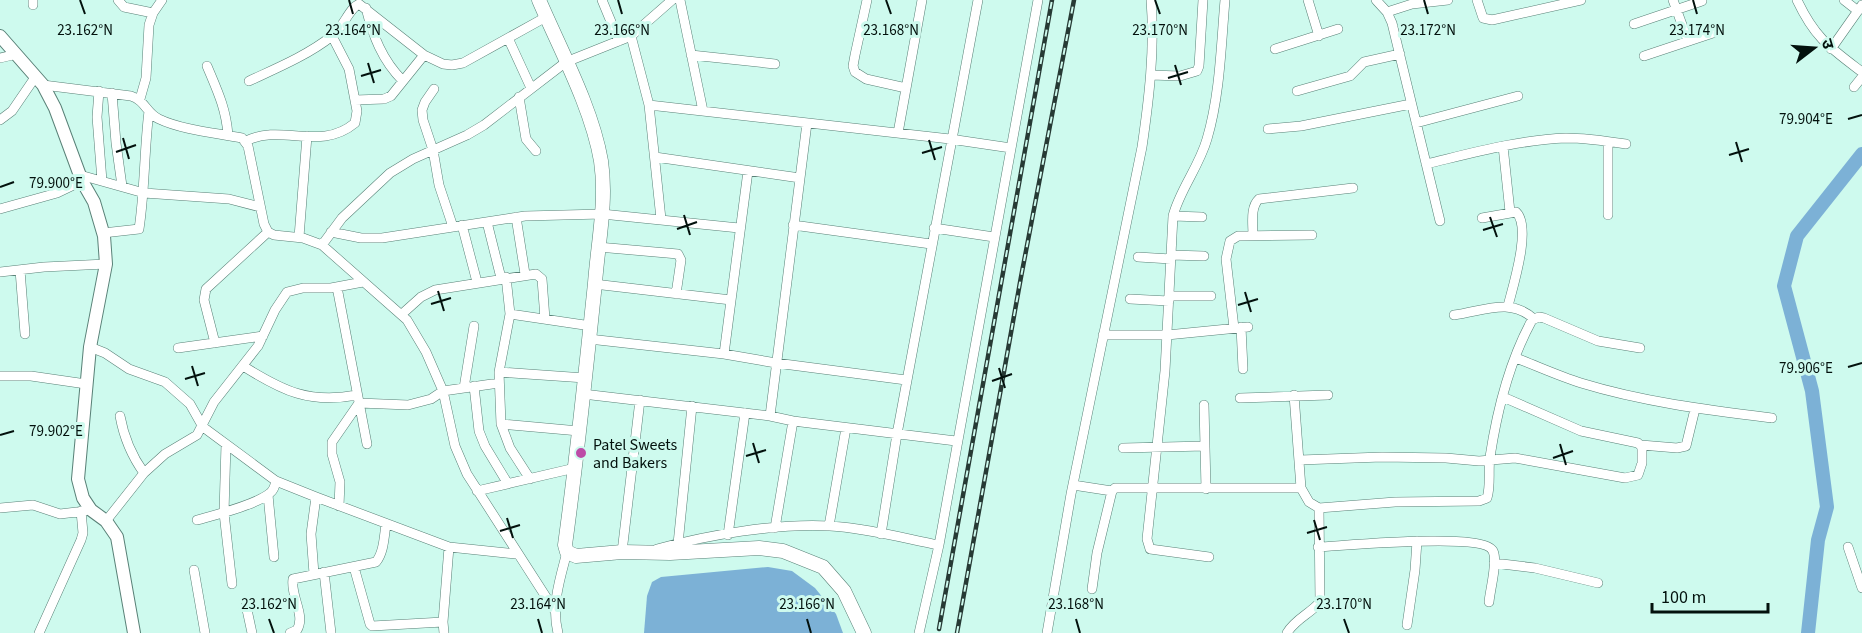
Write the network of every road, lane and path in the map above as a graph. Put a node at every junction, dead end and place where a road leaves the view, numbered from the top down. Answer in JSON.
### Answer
{"nodes":[{"id":1,"x":118,"y":0,"type":"edge"},
{"id":2,"x":162,"y":0,"type":"edge"},
{"id":3,"x":539,"y":0,"type":"edge"},
{"id":4,"x":602,"y":0,"type":"edge"},
{"id":5,"x":672,"y":0,"type":"edge"},
{"id":6,"x":680,"y":0,"type":"edge"},
{"id":7,"x":867,"y":0,"type":"edge"},
{"id":8,"x":922,"y":0,"type":"edge"},
{"id":9,"x":978,"y":0,"type":"edge"},
{"id":10,"x":1038,"y":0,"type":"edge"},
{"id":11,"x":1151,"y":0,"type":"edge"},
{"id":12,"x":1203,"y":0,"type":"edge"},
{"id":13,"x":1225,"y":0,"type":"edge"},
{"id":14,"x":1308,"y":0,"type":"edge"},
{"id":15,"x":1376,"y":0,"type":"edge"},
{"id":16,"x":1437,"y":0,"type":"edge"},
{"id":17,"x":1448,"y":0,"type":"edge"},
{"id":18,"x":1476,"y":0,"type":"edge"},
{"id":19,"x":1581,"y":0,"type":"edge"},
{"id":20,"x":1673,"y":0,"type":"edge"},
{"id":21,"x":1797,"y":0,"type":"edge"},
{"id":22,"x":1844,"y":0,"type":"edge"},
{"id":23,"x":1702,"y":1,"type":"edge"},
{"id":24,"x":366,"y":8,"type":"junction"},
{"id":25,"x":1860,"y":8,"type":"edge"},
{"id":26,"x":1677,"y":10,"type":"junction"},
{"id":27,"x":1387,"y":12,"type":"junction"},
{"id":28,"x":153,"y":13,"type":"junction"},
{"id":29,"x":546,"y":17,"type":"junction"},
{"id":30,"x":1634,"y":24,"type":"dead end"},
{"id":31,"x":1338,"y":29,"type":"dead end"},
{"id":32,"x":1719,"y":31,"type":"dead end"},
{"id":33,"x":0,"y":36,"type":"edge"},
{"id":34,"x":332,"y":36,"type":"junction"},
{"id":35,"x":631,"y":36,"type":"junction"},
{"id":36,"x":1319,"y":36,"type":"junction"},
{"id":37,"x":508,"y":38,"type":"junction"},
{"id":38,"x":619,"y":41,"type":"junction"},
{"id":39,"x":1688,"y":41,"type":"junction"},
{"id":40,"x":1275,"y":49,"type":"dead end"},
{"id":41,"x":1831,"y":49,"type":"junction"},
{"id":42,"x":17,"y":54,"type":"junction"},
{"id":43,"x":691,"y":54,"type":"junction"},
{"id":44,"x":1400,"y":54,"type":"junction"},
{"id":45,"x":424,"y":55,"type":"junction"},
{"id":46,"x":1644,"y":56,"type":"dead end"},
{"id":47,"x":0,"y":58,"type":"edge"},
{"id":48,"x":566,"y":62,"type":"junction"},
{"id":49,"x":775,"y":64,"type":"dead end"},
{"id":50,"x":207,"y":66,"type":"dead end"},
{"id":51,"x":1862,"y":74,"type":"edge"},
{"id":52,"x":1150,"y":75,"type":"junction"},
{"id":53,"x":40,"y":80,"type":"junction"},
{"id":54,"x":249,"y":81,"type":"dead end"},
{"id":55,"x":403,"y":81,"type":"junction"},
{"id":56,"x":1854,"y":87,"type":"dead end"},
{"id":57,"x":531,"y":88,"type":"junction"},
{"id":58,"x":906,"y":88,"type":"junction"},
{"id":59,"x":434,"y":89,"type":"dead end"},
{"id":60,"x":99,"y":91,"type":"junction"},
{"id":61,"x":1297,"y":91,"type":"dead end"},
{"id":62,"x":112,"y":93,"type":"junction"},
{"id":63,"x":1518,"y":96,"type":"dead end"},
{"id":64,"x":519,"y":97,"type":"junction"},
{"id":65,"x":140,"y":99,"type":"junction"},
{"id":66,"x":355,"y":100,"type":"junction"},
{"id":67,"x":1411,"y":104,"type":"junction"},
{"id":68,"x":649,"y":105,"type":"junction"},
{"id":69,"x":149,"y":111,"type":"junction"},
{"id":70,"x":703,"y":111,"type":"junction"},
{"id":71,"x":0,"y":120,"type":"edge"},
{"id":72,"x":807,"y":123,"type":"junction"},
{"id":73,"x":1416,"y":123,"type":"junction"},
{"id":74,"x":1268,"y":129,"type":"dead end"},
{"id":75,"x":898,"y":133,"type":"junction"},
{"id":76,"x":228,"y":135,"type":"junction"},
{"id":77,"x":307,"y":136,"type":"junction"},
{"id":78,"x":950,"y":139,"type":"junction"},
{"id":79,"x":246,"y":141,"type":"junction"},
{"id":80,"x":1608,"y":142,"type":"junction"},
{"id":81,"x":1626,"y":144,"type":"dead end"},
{"id":82,"x":1503,"y":146,"type":"junction"},
{"id":83,"x":1011,"y":148,"type":"junction"},
{"id":84,"x":433,"y":150,"type":"junction"},
{"id":85,"x":536,"y":151,"type":"dead end"},
{"id":86,"x":655,"y":157,"type":"junction"},
{"id":87,"x":1426,"y":164,"type":"junction"},
{"id":88,"x":747,"y":171,"type":"junction"},
{"id":89,"x":81,"y":178,"type":"junction"},
{"id":90,"x":800,"y":178,"type":"junction"},
{"id":91,"x":102,"y":181,"type":"junction"},
{"id":92,"x":122,"y":186,"type":"junction"},
{"id":93,"x":1353,"y":188,"type":"dead end"},
{"id":94,"x":144,"y":193,"type":"junction"},
{"id":95,"x":261,"y":207,"type":"junction"},
{"id":96,"x":0,"y":209,"type":"edge"},
{"id":97,"x":1510,"y":212,"type":"junction"},
{"id":98,"x":602,"y":214,"type":"junction"},
{"id":99,"x":1608,"y":215,"type":"dead end"},
{"id":100,"x":1173,"y":216,"type":"junction"},
{"id":101,"x":516,"y":217,"type":"junction"},
{"id":102,"x":1202,"y":218,"type":"dead end"},
{"id":103,"x":1482,"y":218,"type":"dead end"},
{"id":104,"x":661,"y":219,"type":"junction"},
{"id":105,"x":1440,"y":221,"type":"dead end"},
{"id":106,"x":487,"y":222,"type":"junction"},
{"id":107,"x":793,"y":225,"type":"junction"},
{"id":108,"x":457,"y":226,"type":"junction"},
{"id":109,"x":739,"y":228,"type":"junction"},
{"id":110,"x":934,"y":228,"type":"junction"},
{"id":111,"x":268,"y":232,"type":"junction"},
{"id":112,"x":331,"y":232,"type":"junction"},
{"id":113,"x":103,"y":233,"type":"junction"},
{"id":114,"x":1312,"y":235,"type":"dead end"},
{"id":115,"x":1253,"y":236,"type":"junction"},
{"id":116,"x":299,"y":237,"type":"junction"},
{"id":117,"x":994,"y":237,"type":"junction"},
{"id":118,"x":931,"y":244,"type":"junction"},
{"id":119,"x":322,"y":245,"type":"junction"},
{"id":120,"x":598,"y":248,"type":"junction"},
{"id":121,"x":1204,"y":256,"type":"dead end"},
{"id":122,"x":1138,"y":257,"type":"dead end"},
{"id":123,"x":1171,"y":257,"type":"junction"},
{"id":124,"x":106,"y":264,"type":"junction"},
{"id":125,"x":20,"y":270,"type":"junction"},
{"id":126,"x":0,"y":272,"type":"edge"},
{"id":127,"x":525,"y":274,"type":"junction"},
{"id":128,"x":503,"y":278,"type":"junction"},
{"id":129,"x":363,"y":282,"type":"junction"},
{"id":130,"x":477,"y":282,"type":"junction"},
{"id":131,"x":594,"y":284,"type":"junction"},
{"id":132,"x":337,"y":287,"type":"junction"},
{"id":133,"x":676,"y":294,"type":"junction"},
{"id":134,"x":1211,"y":296,"type":"dead end"},
{"id":135,"x":1130,"y":299,"type":"dead end"},
{"id":136,"x":1169,"y":299,"type":"junction"},
{"id":137,"x":731,"y":300,"type":"junction"},
{"id":138,"x":1508,"y":306,"type":"junction"},
{"id":139,"x":402,"y":314,"type":"junction"},
{"id":140,"x":510,"y":314,"type":"junction"},
{"id":141,"x":1454,"y":315,"type":"dead end"},
{"id":142,"x":545,"y":319,"type":"junction"},
{"id":143,"x":1534,"y":319,"type":"junction"},
{"id":144,"x":474,"y":326,"type":"dead end"},
{"id":145,"x":1241,"y":327,"type":"junction"},
{"id":146,"x":590,"y":332,"type":"junction"},
{"id":147,"x":25,"y":334,"type":"dead end"},
{"id":148,"x":1104,"y":335,"type":"junction"},
{"id":149,"x":1167,"y":335,"type":"junction"},
{"id":150,"x":263,"y":336,"type":"junction"},
{"id":151,"x":215,"y":343,"type":"junction"},
{"id":152,"x":90,"y":347,"type":"junction"},
{"id":153,"x":178,"y":348,"type":"dead end"},
{"id":154,"x":1640,"y":348,"type":"dead end"},
{"id":155,"x":724,"y":354,"type":"junction"},
{"id":156,"x":1516,"y":358,"type":"junction"},
{"id":157,"x":776,"y":363,"type":"junction"},
{"id":158,"x":243,"y":366,"type":"junction"},
{"id":159,"x":1243,"y":369,"type":"dead end"},
{"id":160,"x":499,"y":372,"type":"junction"},
{"id":161,"x":0,"y":376,"type":"edge"},
{"id":162,"x":585,"y":378,"type":"junction"},
{"id":163,"x":906,"y":380,"type":"junction"},
{"id":164,"x":499,"y":383,"type":"junction"},
{"id":165,"x":86,"y":384,"type":"junction"},
{"id":166,"x":469,"y":387,"type":"junction"},
{"id":167,"x":443,"y":391,"type":"junction"},
{"id":168,"x":583,"y":394,"type":"junction"},
{"id":169,"x":1294,"y":395,"type":"junction"},
{"id":170,"x":1328,"y":395,"type":"dead end"},
{"id":171,"x":1503,"y":397,"type":"junction"},
{"id":172,"x":1240,"y":398,"type":"dead end"},
{"id":173,"x":358,"y":399,"type":"junction"},
{"id":174,"x":640,"y":400,"type":"junction"},
{"id":175,"x":1204,"y":405,"type":"dead end"},
{"id":176,"x":692,"y":406,"type":"junction"},
{"id":177,"x":1695,"y":409,"type":"junction"},
{"id":178,"x":745,"y":413,"type":"junction"},
{"id":179,"x":120,"y":416,"type":"dead end"},
{"id":180,"x":770,"y":416,"type":"junction"},
{"id":181,"x":1772,"y":418,"type":"dead end"},
{"id":182,"x":793,"y":421,"type":"junction"},
{"id":183,"x":501,"y":424,"type":"junction"},
{"id":184,"x":203,"y":427,"type":"junction"},
{"id":185,"x":846,"y":428,"type":"junction"},
{"id":186,"x":579,"y":431,"type":"junction"},
{"id":187,"x":897,"y":434,"type":"junction"},
{"id":188,"x":957,"y":441,"type":"junction"},
{"id":189,"x":226,"y":444,"type":"junction"},
{"id":190,"x":367,"y":444,"type":"dead end"},
{"id":191,"x":1641,"y":445,"type":"junction"},
{"id":192,"x":1205,"y":446,"type":"junction"},
{"id":193,"x":1157,"y":447,"type":"junction"},
{"id":194,"x":1123,"y":448,"type":"dead end"},
{"id":195,"x":1300,"y":460,"type":"junction"},
{"id":196,"x":1489,"y":460,"type":"junction"},
{"id":197,"x":575,"y":468,"type":"junction"},
{"id":198,"x":144,"y":473,"type":"junction"},
{"id":199,"x":530,"y":478,"type":"junction"},
{"id":200,"x":276,"y":481,"type":"junction"},
{"id":201,"x":508,"y":484,"type":"junction"},
{"id":202,"x":1073,"y":485,"type":"junction"},
{"id":203,"x":1301,"y":488,"type":"junction"},
{"id":204,"x":1152,"y":489,"type":"junction"},
{"id":205,"x":1206,"y":489,"type":"junction"},
{"id":206,"x":477,"y":491,"type":"junction"},
{"id":207,"x":1112,"y":491,"type":"junction"},
{"id":208,"x":268,"y":495,"type":"junction"},
{"id":209,"x":316,"y":497,"type":"junction"},
{"id":210,"x":339,"y":506,"type":"junction"},
{"id":211,"x":0,"y":508,"type":"edge"},
{"id":212,"x":1320,"y":508,"type":"junction"},
{"id":213,"x":86,"y":511,"type":"junction"},
{"id":214,"x":224,"y":513,"type":"junction"},
{"id":215,"x":197,"y":520,"type":"dead end"},
{"id":216,"x":106,"y":521,"type":"junction"},
{"id":217,"x":386,"y":524,"type":"junction"},
{"id":218,"x":829,"y":526,"type":"junction"},
{"id":219,"x":775,"y":528,"type":"junction"},
{"id":220,"x":882,"y":534,"type":"junction"},
{"id":221,"x":728,"y":535,"type":"junction"},
{"id":222,"x":1417,"y":541,"type":"junction"},
{"id":223,"x":678,"y":544,"type":"junction"},
{"id":224,"x":939,"y":545,"type":"junction"},
{"id":225,"x":449,"y":547,"type":"junction"},
{"id":226,"x":1318,"y":547,"type":"junction"},
{"id":227,"x":1848,"y":547,"type":"dead end"},
{"id":228,"x":567,"y":552,"type":"junction"},
{"id":229,"x":622,"y":552,"type":"junction"},
{"id":230,"x":643,"y":553,"type":"junction"},
{"id":231,"x":516,"y":554,"type":"junction"},
{"id":232,"x":274,"y":557,"type":"dead end"},
{"id":233,"x":1209,"y":557,"type":"dead end"},
{"id":234,"x":1494,"y":563,"type":"junction"},
{"id":235,"x":354,"y":567,"type":"junction"},
{"id":236,"x":194,"y":570,"type":"dead end"},
{"id":237,"x":319,"y":573,"type":"junction"},
{"id":238,"x":1598,"y":583,"type":"dead end"},
{"id":239,"x":232,"y":584,"type":"dead end"},
{"id":240,"x":1862,"y":588,"type":"edge"},
{"id":241,"x":1092,"y":589,"type":"dead end"},
{"id":242,"x":1489,"y":602,"type":"dead end"},
{"id":243,"x":246,"y":604,"type":"dead end"},
{"id":244,"x":555,"y":611,"type":"junction"},
{"id":245,"x":443,"y":622,"type":"junction"},
{"id":246,"x":1407,"y":625,"type":"dead end"},
{"id":247,"x":39,"y":633,"type":"edge"},
{"id":248,"x":135,"y":633,"type":"edge"},
{"id":249,"x":205,"y":633,"type":"edge"},
{"id":250,"x":252,"y":633,"type":"edge"},
{"id":251,"x":290,"y":633,"type":"edge"},
{"id":252,"x":331,"y":633,"type":"edge"},
{"id":253,"x":444,"y":633,"type":"edge"},
{"id":254,"x":558,"y":633,"type":"edge"},
{"id":255,"x":864,"y":633,"type":"edge"},
{"id":256,"x":919,"y":633,"type":"edge"},
{"id":257,"x":1047,"y":633,"type":"edge"},
{"id":258,"x":1287,"y":633,"type":"edge"}],
"edges":[{"from":1,"to":28,"type":"street"},
{"from":2,"to":28,"type":"street"},
{"from":3,"to":29,"type":"main road"},
{"from":4,"to":38,"type":"street"},
{"from":5,"to":35,"type":"street"},
{"from":6,"to":43,"type":"street"},
{"from":7,"to":58,"type":"street"},
{"from":8,"to":58,"type":"street"},
{"from":9,"to":78,"type":"street"},
{"from":10,"to":83,"type":"street"},
{"from":11,"to":52,"type":"street"},
{"from":12,"to":52,"type":"street"},
{"from":13,"to":100,"type":"street"},
{"from":14,"to":36,"type":"street"},
{"from":15,"to":27,"type":"street"},
{"from":16,"to":17,"type":"street"},
{"from":16,"to":27,"type":"street"},
{"from":18,"to":19,"type":"street"},
{"from":20,"to":26,"type":"street"},
{"from":21,"to":41,"type":"street"},
{"from":22,"to":25,"type":"street"},
{"from":23,"to":26,"type":"street"},
{"from":24,"to":34,"type":"street"},
{"from":24,"to":45,"type":"street"},
{"from":24,"to":55,"type":"street"},
{"from":25,"to":41,"type":"street"},
{"from":26,"to":30,"type":"street"},
{"from":26,"to":39,"type":"street"},
{"from":27,"to":44,"type":"street"},
{"from":28,"to":65,"type":"street"},
{"from":29,"to":37,"type":"street"},
{"from":29,"to":48,"type":"main road"},
{"from":31,"to":36,"type":"street"},
{"from":32,"to":39,"type":"street"},
{"from":33,"to":42,"type":"street"},
{"from":34,"to":54,"type":"street"},
{"from":34,"to":66,"type":"street"},
{"from":35,"to":38,"type":"street"},
{"from":35,"to":68,"type":"street"},
{"from":36,"to":40,"type":"street"},
{"from":37,"to":45,"type":"street"},
{"from":37,"to":57,"type":"street"},
{"from":38,"to":48,"type":"street"},
{"from":39,"to":46,"type":"street"},
{"from":41,"to":51,"type":"street"},
{"from":42,"to":47,"type":"street"},
{"from":42,"to":53,"type":"street"},
{"from":43,"to":49,"type":"street"},
{"from":43,"to":70,"type":"street"},
{"from":44,"to":61,"type":"street"},
{"from":44,"to":67,"type":"street"},
{"from":45,"to":55,"type":"street"},
{"from":48,"to":57,"type":"street"},
{"from":48,"to":98,"type":"main road"},
{"from":50,"to":76,"type":"street"},
{"from":51,"to":56,"type":"street"},
{"from":52,"to":148,"type":"street"},
{"from":53,"to":60,"type":"street"},
{"from":53,"to":71,"type":"street"},
{"from":53,"to":89,"type":"street"},
{"from":55,"to":66,"type":"street"},
{"from":57,"to":64,"type":"street"},
{"from":58,"to":75,"type":"street"},
{"from":59,"to":84,"type":"street"},
{"from":60,"to":62,"type":"street"},
{"from":60,"to":91,"type":"street"},
{"from":62,"to":65,"type":"street"},
{"from":62,"to":92,"type":"street"},
{"from":63,"to":73,"type":"street"},
{"from":64,"to":84,"type":"street"},
{"from":64,"to":85,"type":"street"},
{"from":65,"to":69,"type":"street"},
{"from":66,"to":77,"type":"street"},
{"from":67,"to":73,"type":"street"},
{"from":67,"to":74,"type":"street"},
{"from":68,"to":70,"type":"street"},
{"from":68,"to":86,"type":"street"},
{"from":69,"to":76,"type":"street"},
{"from":69,"to":94,"type":"street"},
{"from":70,"to":72,"type":"street"},
{"from":72,"to":75,"type":"street"},
{"from":72,"to":90,"type":"street"},
{"from":73,"to":87,"type":"street"},
{"from":75,"to":78,"type":"street"},
{"from":76,"to":79,"type":"street"},
{"from":77,"to":79,"type":"street"},
{"from":77,"to":116,"type":"street"},
{"from":78,"to":83,"type":"street"},
{"from":78,"to":110,"type":"street"},
{"from":79,"to":95,"type":"street"},
{"from":80,"to":81,"type":"street"},
{"from":80,"to":82,"type":"street"},
{"from":80,"to":99,"type":"street"},
{"from":82,"to":87,"type":"street"},
{"from":82,"to":97,"type":"street"},
{"from":83,"to":117,"type":"street"},
{"from":84,"to":108,"type":"street"},
{"from":84,"to":112,"type":"street"},
{"from":86,"to":88,"type":"street"},
{"from":86,"to":104,"type":"street"},
{"from":87,"to":105,"type":"street"},
{"from":88,"to":90,"type":"street"},
{"from":88,"to":109,"type":"street"},
{"from":89,"to":91,"type":"street"},
{"from":89,"to":96,"type":"street"},
{"from":89,"to":113,"type":"street"},
{"from":90,"to":107,"type":"street"},
{"from":91,"to":92,"type":"street"},
{"from":92,"to":94,"type":"street"},
{"from":93,"to":115,"type":"street"},
{"from":94,"to":95,"type":"street"},
{"from":94,"to":113,"type":"street"},
{"from":95,"to":111,"type":"street"},
{"from":97,"to":103,"type":"street"},
{"from":97,"to":138,"type":"street"},
{"from":98,"to":101,"type":"street"},
{"from":98,"to":104,"type":"street"},
{"from":98,"to":120,"type":"main road"},
{"from":100,"to":102,"type":"street"},
{"from":100,"to":123,"type":"street"},
{"from":101,"to":106,"type":"street"},
{"from":101,"to":127,"type":"street"},
{"from":104,"to":109,"type":"street"},
{"from":106,"to":108,"type":"street"},
{"from":106,"to":128,"type":"street"},
{"from":107,"to":118,"type":"street"},
{"from":107,"to":157,"type":"street"},
{"from":108,"to":112,"type":"street"},
{"from":108,"to":130,"type":"street"},
{"from":109,"to":137,"type":"street"},
{"from":110,"to":117,"type":"street"},
{"from":110,"to":118,"type":"street"},
{"from":111,"to":116,"type":"street"},
{"from":111,"to":151,"type":"street"},
{"from":112,"to":119,"type":"street"},
{"from":113,"to":124,"type":"street"},
{"from":114,"to":115,"type":"street"},
{"from":115,"to":145,"type":"street"},
{"from":116,"to":119,"type":"street"},
{"from":117,"to":188,"type":"street"},
{"from":118,"to":163,"type":"street"},
{"from":119,"to":129,"type":"street"},
{"from":120,"to":131,"type":"main road"},
{"from":120,"to":133,"type":"street"},
{"from":121,"to":123,"type":"street"},
{"from":122,"to":123,"type":"street"},
{"from":123,"to":136,"type":"street"},
{"from":124,"to":125,"type":"street"},
{"from":124,"to":152,"type":"street"},
{"from":125,"to":126,"type":"street"},
{"from":125,"to":147,"type":"street"},
{"from":127,"to":128,"type":"street"},
{"from":127,"to":142,"type":"street"},
{"from":128,"to":130,"type":"street"},
{"from":128,"to":140,"type":"street"},
{"from":129,"to":132,"type":"street"},
{"from":129,"to":139,"type":"street"},
{"from":130,"to":139,"type":"street"},
{"from":131,"to":133,"type":"street"},
{"from":131,"to":146,"type":"main road"},
{"from":132,"to":150,"type":"street"},
{"from":132,"to":173,"type":"street"},
{"from":133,"to":137,"type":"street"},
{"from":134,"to":136,"type":"street"},
{"from":135,"to":136,"type":"street"},
{"from":136,"to":149,"type":"street"},
{"from":137,"to":155,"type":"street"},
{"from":138,"to":141,"type":"street"},
{"from":138,"to":143,"type":"street"},
{"from":139,"to":167,"type":"street"},
{"from":140,"to":142,"type":"street"},
{"from":140,"to":160,"type":"street"},
{"from":142,"to":146,"type":"street"},
{"from":143,"to":154,"type":"street"},
{"from":143,"to":156,"type":"street"},
{"from":144,"to":166,"type":"street"},
{"from":145,"to":149,"type":"street"},
{"from":145,"to":159,"type":"street"},
{"from":146,"to":155,"type":"street"},
{"from":146,"to":162,"type":"main road"},
{"from":148,"to":149,"type":"street"},
{"from":148,"to":202,"type":"street"},
{"from":149,"to":193,"type":"street"},
{"from":150,"to":151,"type":"street"},
{"from":150,"to":158,"type":"street"},
{"from":151,"to":153,"type":"street"},
{"from":152,"to":165,"type":"street"},
{"from":152,"to":184,"type":"street"},
{"from":155,"to":157,"type":"street"},
{"from":156,"to":171,"type":"street"},
{"from":156,"to":177,"type":"street"},
{"from":157,"to":163,"type":"street"},
{"from":157,"to":180,"type":"street"},
{"from":158,"to":173,"type":"street"},
{"from":158,"to":184,"type":"street"},
{"from":160,"to":162,"type":"street"},
{"from":160,"to":164,"type":"street"},
{"from":161,"to":165,"type":"street"},
{"from":162,"to":168,"type":"main road"},
{"from":163,"to":187,"type":"street"},
{"from":164,"to":166,"type":"street"},
{"from":164,"to":183,"type":"street"},
{"from":165,"to":213,"type":"street"},
{"from":166,"to":167,"type":"street"},
{"from":166,"to":201,"type":"street"},
{"from":167,"to":173,"type":"street"},
{"from":167,"to":206,"type":"street"},
{"from":168,"to":174,"type":"street"},
{"from":168,"to":186,"type":"main road"},
{"from":169,"to":170,"type":"street"},
{"from":169,"to":172,"type":"street"},
{"from":169,"to":195,"type":"street"},
{"from":171,"to":191,"type":"street"},
{"from":171,"to":196,"type":"street"},
{"from":173,"to":190,"type":"street"},
{"from":173,"to":210,"type":"street"},
{"from":174,"to":176,"type":"street"},
{"from":174,"to":229,"type":"street"},
{"from":175,"to":192,"type":"street"},
{"from":176,"to":178,"type":"street"},
{"from":176,"to":223,"type":"street"},
{"from":177,"to":181,"type":"street"},
{"from":177,"to":191,"type":"street"},
{"from":178,"to":180,"type":"street"},
{"from":178,"to":221,"type":"street"},
{"from":179,"to":198,"type":"street"},
{"from":180,"to":182,"type":"street"},
{"from":182,"to":185,"type":"street"},
{"from":182,"to":219,"type":"street"},
{"from":183,"to":186,"type":"street"},
{"from":183,"to":199,"type":"street"},
{"from":184,"to":189,"type":"street"},
{"from":184,"to":198,"type":"street"},
{"from":185,"to":187,"type":"street"},
{"from":185,"to":218,"type":"street"},
{"from":186,"to":197,"type":"main road"},
{"from":187,"to":188,"type":"street"},
{"from":187,"to":220,"type":"street"},
{"from":188,"to":224,"type":"street"},
{"from":189,"to":200,"type":"street"},
{"from":189,"to":214,"type":"street"},
{"from":191,"to":196,"type":"street"},
{"from":192,"to":193,"type":"street"},
{"from":192,"to":205,"type":"street"},
{"from":193,"to":194,"type":"street"},
{"from":193,"to":204,"type":"street"},
{"from":195,"to":196,"type":"street"},
{"from":195,"to":203,"type":"street"},
{"from":196,"to":212,"type":"street"},
{"from":197,"to":199,"type":"street"},
{"from":197,"to":228,"type":"main road"},
{"from":198,"to":216,"type":"street"},
{"from":199,"to":201,"type":"street"},
{"from":200,"to":208,"type":"street"},
{"from":200,"to":209,"type":"street"},
{"from":201,"to":206,"type":"street"},
{"from":202,"to":207,"type":"street"},
{"from":202,"to":257,"type":"street"},
{"from":203,"to":205,"type":"street"},
{"from":203,"to":212,"type":"street"},
{"from":204,"to":205,"type":"street"},
{"from":204,"to":207,"type":"street"},
{"from":204,"to":233,"type":"street"},
{"from":206,"to":231,"type":"street"},
{"from":207,"to":241,"type":"street"},
{"from":208,"to":214,"type":"street"},
{"from":208,"to":232,"type":"street"},
{"from":209,"to":210,"type":"street"},
{"from":209,"to":237,"type":"street"},
{"from":210,"to":217,"type":"street"},
{"from":211,"to":213,"type":"street"},
{"from":212,"to":226,"type":"street"},
{"from":213,"to":216,"type":"street"},
{"from":213,"to":247,"type":"street"},
{"from":214,"to":215,"type":"street"},
{"from":214,"to":239,"type":"street"},
{"from":216,"to":248,"type":"street"},
{"from":217,"to":225,"type":"street"},
{"from":217,"to":235,"type":"street"},
{"from":218,"to":219,"type":"street"},
{"from":218,"to":220,"type":"street"},
{"from":219,"to":221,"type":"street"},
{"from":220,"to":224,"type":"street"},
{"from":221,"to":223,"type":"street"},
{"from":222,"to":226,"type":"street"},
{"from":222,"to":234,"type":"street"},
{"from":222,"to":246,"type":"street"},
{"from":223,"to":230,"type":"street"},
{"from":224,"to":256,"type":"street"},
{"from":225,"to":231,"type":"street"},
{"from":225,"to":245,"type":"street"},
{"from":226,"to":258,"type":"street"},
{"from":227,"to":240,"type":"street"},
{"from":228,"to":229,"type":"main road"},
{"from":228,"to":244,"type":"street"},
{"from":229,"to":230,"type":"main road"},
{"from":230,"to":255,"type":"main road"},
{"from":231,"to":244,"type":"street"},
{"from":234,"to":238,"type":"street"},
{"from":234,"to":242,"type":"street"},
{"from":235,"to":237,"type":"street"},
{"from":235,"to":245,"type":"street"},
{"from":236,"to":249,"type":"street"},
{"from":237,"to":251,"type":"street"},
{"from":237,"to":252,"type":"street"},
{"from":243,"to":250,"type":"street"},
{"from":244,"to":254,"type":"street"},
{"from":245,"to":253,"type":"street"}]}
